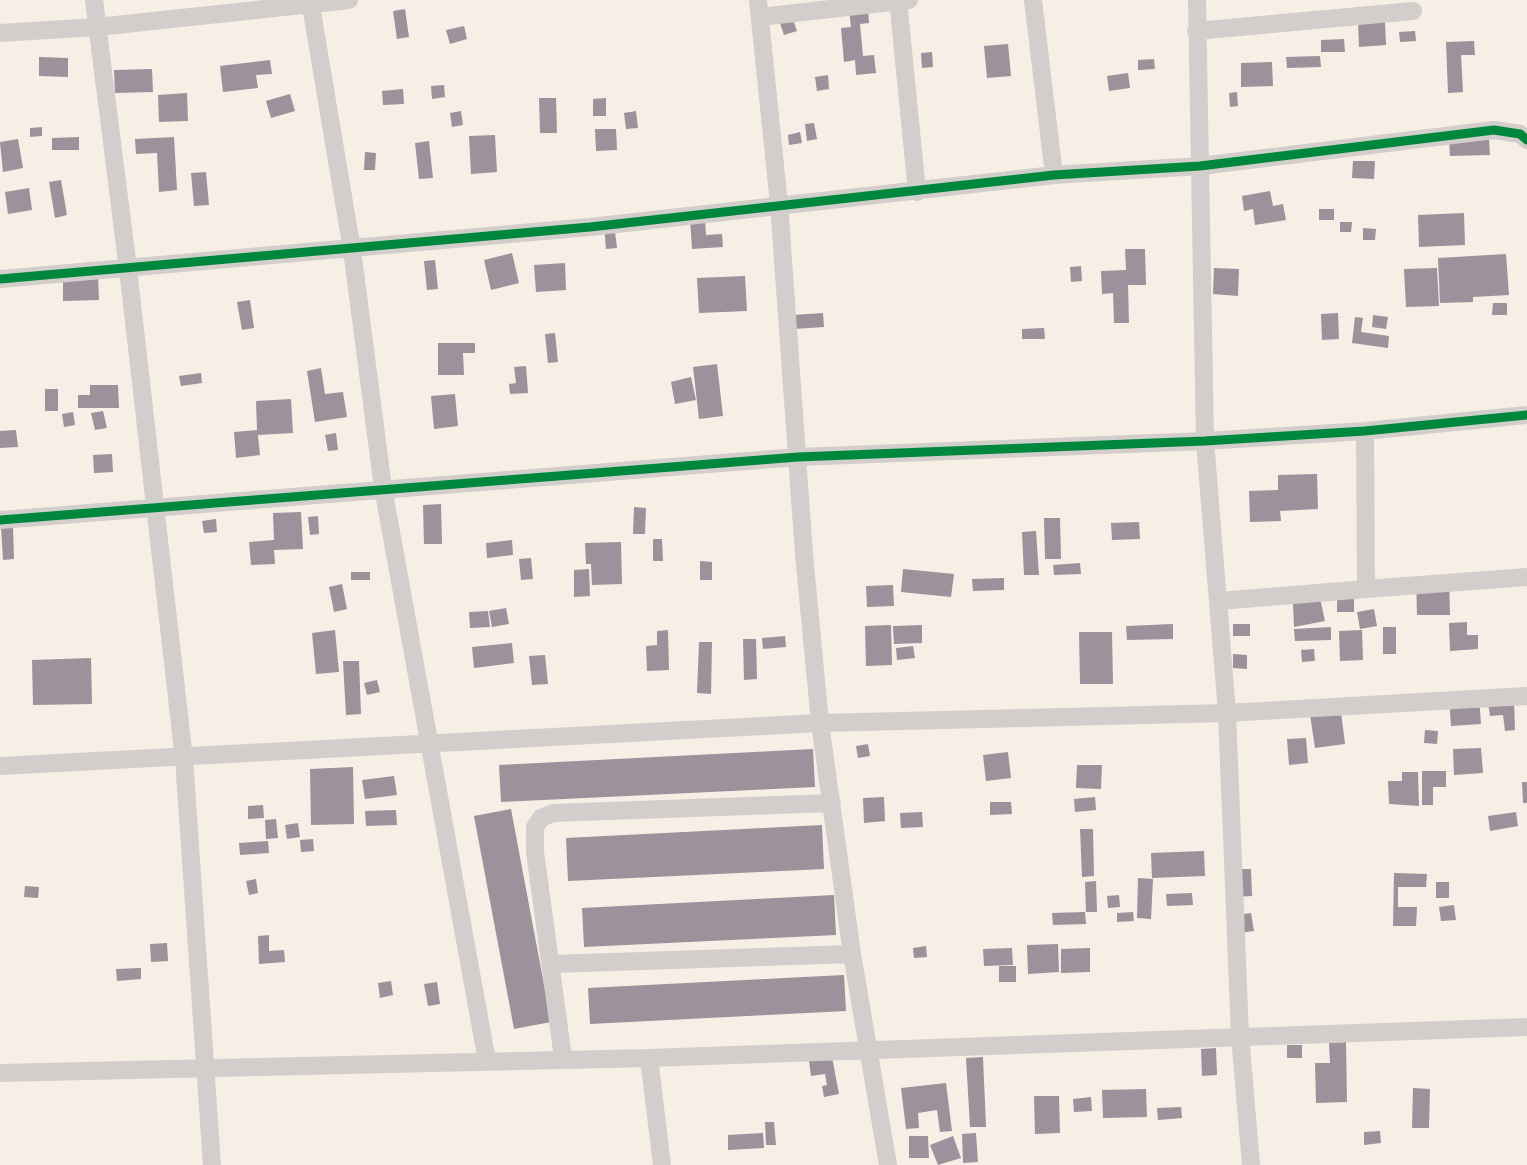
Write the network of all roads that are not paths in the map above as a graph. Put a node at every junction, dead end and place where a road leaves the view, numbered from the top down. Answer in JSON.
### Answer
{"nodes":[{"id":1,"x":94,"y":0,"type":"edge"},
{"id":2,"x":349,"y":0,"type":"edge"},
{"id":3,"x":1033,"y":0,"type":"edge"},
{"id":4,"x":1197,"y":0,"type":"edge"},
{"id":5,"x":902,"y":1,"type":"edge"},
{"id":6,"x":311,"y":3,"type":"edge"},
{"id":7,"x":759,"y":8,"type":"edge"},
{"id":8,"x":1413,"y":11,"type":"dead end"},
{"id":9,"x":97,"y":27,"type":"junction"},
{"id":10,"x":1196,"y":31,"type":"junction"},
{"id":11,"x":0,"y":33,"type":"edge"},
{"id":12,"x":1527,"y":140,"type":"edge"},
{"id":13,"x":1200,"y":166,"type":"junction"},
{"id":14,"x":1054,"y":175,"type":"junction"},
{"id":15,"x":917,"y":192,"type":"junction"},
{"id":16,"x":779,"y":204,"type":"junction"},
{"id":17,"x":352,"y":250,"type":"junction"},
{"id":18,"x":128,"y":269,"type":"junction"},
{"id":19,"x":0,"y":279,"type":"edge"},
{"id":20,"x":1527,"y":415,"type":"edge"},
{"id":21,"x":1364,"y":431,"type":"junction"},
{"id":22,"x":1205,"y":441,"type":"junction"},
{"id":23,"x":798,"y":457,"type":"junction"},
{"id":24,"x":383,"y":488,"type":"junction"},
{"id":25,"x":156,"y":508,"type":"junction"},
{"id":26,"x":0,"y":520,"type":"edge"},
{"id":27,"x":1527,"y":577,"type":"edge"},
{"id":28,"x":1366,"y":589,"type":"junction"},
{"id":29,"x":1219,"y":601,"type":"junction"},
{"id":30,"x":1527,"y":696,"type":"edge"},
{"id":31,"x":1227,"y":713,"type":"junction"},
{"id":32,"x":820,"y":723,"type":"junction"},
{"id":33,"x":427,"y":742,"type":"junction"},
{"id":34,"x":184,"y":759,"type":"junction"},
{"id":35,"x":0,"y":766,"type":"edge"},
{"id":36,"x":832,"y":803,"type":"junction"},
{"id":37,"x":852,"y":954,"type":"junction"},
{"id":38,"x":552,"y":964,"type":"junction"},
{"id":39,"x":1527,"y":1027,"type":"edge"},
{"id":40,"x":1240,"y":1035,"type":"junction"},
{"id":41,"x":870,"y":1050,"type":"junction"},
{"id":42,"x":563,"y":1058,"type":"junction"},
{"id":43,"x":649,"y":1058,"type":"junction"},
{"id":44,"x":487,"y":1061,"type":"junction"},
{"id":45,"x":203,"y":1066,"type":"junction"},
{"id":46,"x":0,"y":1073,"type":"edge"},
{"id":47,"x":212,"y":1165,"type":"edge"},
{"id":48,"x":662,"y":1165,"type":"edge"},
{"id":49,"x":888,"y":1165,"type":"edge"},
{"id":50,"x":1251,"y":1165,"type":"edge"}],
"edges":[{"from":1,"to":9,"type":"street"},
{"from":2,"to":6,"type":"street"},
{"from":3,"to":14,"type":"street"},
{"from":4,"to":10,"type":"street"},
{"from":5,"to":7,"type":"street"},
{"from":5,"to":15,"type":"street"},
{"from":6,"to":9,"type":"street"},
{"from":6,"to":17,"type":"street"},
{"from":7,"to":16,"type":"street"},
{"from":8,"to":10,"type":"street"},
{"from":9,"to":11,"type":"street"},
{"from":9,"to":18,"type":"street"},
{"from":10,"to":13,"type":"street"},
{"from":12,"to":13,"type":"street"},
{"from":13,"to":14,"type":"street"},
{"from":13,"to":22,"type":"street"},
{"from":14,"to":15,"type":"street"},
{"from":15,"to":16,"type":"street"},
{"from":16,"to":17,"type":"street"},
{"from":16,"to":23,"type":"street"},
{"from":17,"to":18,"type":"street"},
{"from":17,"to":24,"type":"street"},
{"from":18,"to":19,"type":"street"},
{"from":18,"to":25,"type":"street"},
{"from":20,"to":21,"type":"street"},
{"from":21,"to":22,"type":"street"},
{"from":21,"to":28,"type":"street"},
{"from":22,"to":23,"type":"street"},
{"from":22,"to":29,"type":"street"},
{"from":23,"to":24,"type":"street"},
{"from":23,"to":32,"type":"street"},
{"from":24,"to":25,"type":"street"},
{"from":24,"to":33,"type":"street"},
{"from":25,"to":26,"type":"street"},
{"from":25,"to":34,"type":"street"},
{"from":27,"to":28,"type":"street"},
{"from":28,"to":29,"type":"street"},
{"from":29,"to":31,"type":"street"},
{"from":30,"to":31,"type":"street"},
{"from":31,"to":32,"type":"street"},
{"from":31,"to":40,"type":"street"},
{"from":32,"to":33,"type":"street"},
{"from":32,"to":36,"type":"street"},
{"from":33,"to":34,"type":"street"},
{"from":33,"to":44,"type":"street"},
{"from":34,"to":35,"type":"street"},
{"from":34,"to":45,"type":"street"},
{"from":36,"to":37,"type":"street"},
{"from":36,"to":38,"type":"street"},
{"from":37,"to":38,"type":"street"},
{"from":37,"to":41,"type":"street"},
{"from":38,"to":42,"type":"street"},
{"from":39,"to":40,"type":"street"},
{"from":40,"to":41,"type":"street"},
{"from":40,"to":50,"type":"street"},
{"from":41,"to":43,"type":"street"},
{"from":41,"to":49,"type":"street"},
{"from":42,"to":43,"type":"street"},
{"from":42,"to":44,"type":"street"},
{"from":43,"to":48,"type":"street"},
{"from":44,"to":45,"type":"street"},
{"from":45,"to":46,"type":"street"},
{"from":45,"to":47,"type":"street"}]}
